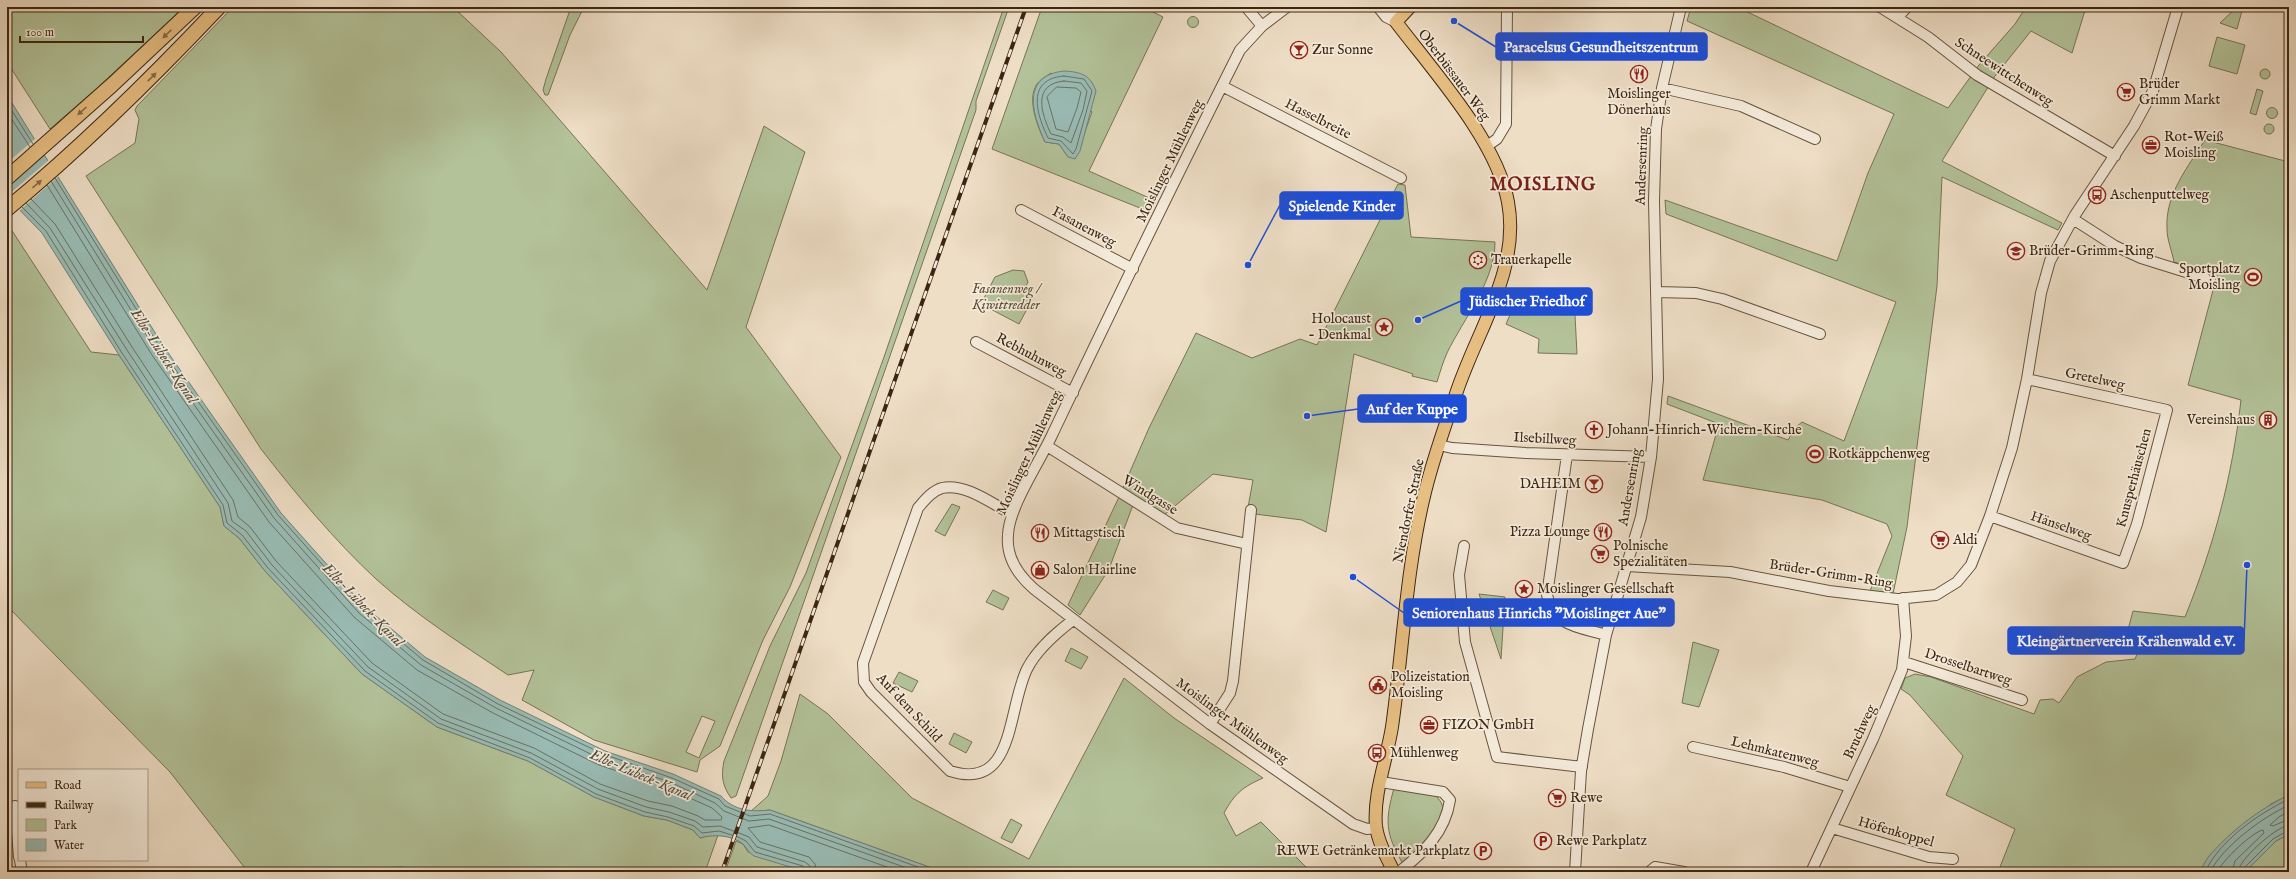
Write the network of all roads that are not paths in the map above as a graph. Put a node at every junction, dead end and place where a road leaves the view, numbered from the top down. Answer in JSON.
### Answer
{"nodes":[{"id":1,"x":195,"y":7,"type":"edge"},
{"id":2,"x":219,"y":7,"type":"edge"},
{"id":3,"x":1246,"y":7,"type":"edge"},
{"id":4,"x":1288,"y":7,"type":"edge"},
{"id":5,"x":1378,"y":7,"type":"edge"},
{"id":6,"x":1391,"y":7,"type":"edge"},
{"id":7,"x":1410,"y":7,"type":"edge"},
{"id":8,"x":1507,"y":7,"type":"edge"},
{"id":9,"x":1681,"y":7,"type":"edge"},
{"id":10,"x":1880,"y":7,"type":"edge"},
{"id":11,"x":1907,"y":7,"type":"edge"},
{"id":12,"x":2178,"y":7,"type":"edge"},
{"id":13,"x":1898,"y":17,"type":"junction"},
{"id":14,"x":1396,"y":22,"type":"junction"},
{"id":15,"x":1262,"y":26,"type":"junction"},
{"id":16,"x":1222,"y":86,"type":"junction"},
{"id":17,"x":1662,"y":88,"type":"junction"},
{"id":18,"x":1815,"y":139,"type":"dead end"},
{"id":19,"x":1487,"y":146,"type":"junction"},
{"id":20,"x":2115,"y":156,"type":"junction"},
{"id":21,"x":7,"y":178,"type":"edge"},
{"id":22,"x":1401,"y":178,"type":"dead end"},
{"id":23,"x":7,"y":209,"type":"edge"},
{"id":24,"x":1021,"y":210,"type":"dead end"},
{"id":25,"x":2073,"y":219,"type":"junction"},
{"id":26,"x":1133,"y":269,"type":"junction"},
{"id":27,"x":2205,"y":278,"type":"dead end"},
{"id":28,"x":1657,"y":292,"type":"junction"},
{"id":29,"x":1820,"y":334,"type":"dead end"},
{"id":30,"x":976,"y":342,"type":"dead end"},
{"id":31,"x":2027,"y":379,"type":"junction"},
{"id":32,"x":1073,"y":393,"type":"junction"},
{"id":33,"x":2158,"y":407,"type":"joint"},
{"id":34,"x":1439,"y":445,"type":"junction"},
{"id":35,"x":1047,"y":446,"type":"junction"},
{"id":36,"x":1567,"y":455,"type":"junction"},
{"id":37,"x":1651,"y":457,"type":"junction"},
{"id":38,"x":1251,"y":510,"type":"dead end"},
{"id":39,"x":1012,"y":514,"type":"junction"},
{"id":40,"x":1990,"y":516,"type":"junction"},
{"id":41,"x":1247,"y":544,"type":"junction"},
{"id":42,"x":1464,"y":546,"type":"dead end"},
{"id":43,"x":2124,"y":563,"type":"joint"},
{"id":44,"x":1626,"y":566,"type":"junction"},
{"id":45,"x":1903,"y":598,"type":"junction"},
{"id":46,"x":1073,"y":620,"type":"junction"},
{"id":47,"x":1606,"y":635,"type":"junction"},
{"id":48,"x":1904,"y":662,"type":"junction"},
{"id":49,"x":2022,"y":700,"type":"dead end"},
{"id":50,"x":1210,"y":724,"type":"junction"},
{"id":51,"x":1693,"y":747,"type":"dead end"},
{"id":52,"x":1582,"y":767,"type":"junction"},
{"id":53,"x":1381,"y":782,"type":"junction"},
{"id":54,"x":1850,"y":787,"type":"junction"},
{"id":55,"x":15,"y":806,"type":"dead end"},
{"id":56,"x":1376,"y":828,"type":"junction"},
{"id":57,"x":1832,"y":828,"type":"junction"},
{"id":58,"x":18,"y":844,"type":"edge"},
{"id":59,"x":1953,"y":859,"type":"dead end"},
{"id":60,"x":20,"y":861,"type":"edge"},
{"id":61,"x":22,"y":872,"type":"edge"},
{"id":62,"x":1394,"y":872,"type":"edge"},
{"id":63,"x":1399,"y":872,"type":"edge"},
{"id":64,"x":1575,"y":872,"type":"edge"},
{"id":65,"x":1649,"y":872,"type":"edge"},
{"id":66,"x":1684,"y":872,"type":"edge"},
{"id":67,"x":1811,"y":872,"type":"edge"}],
"edges":[{"from":1,"to":21,"type":"highway","one_way":true},
{"from":23,"to":2,"type":"highway","one_way":true},
{"from":3,"to":15,"type":"street"},
{"from":4,"to":15,"type":"street","name":"Moislinger Mühlenweg"},
{"from":5,"to":14,"type":"street","name":"Oberbüssauer Weg"},
{"from":6,"to":14,"type":"street","name":"Oberbüssauer Weg"},
{"from":7,"to":14,"type":"main road"},
{"from":8,"to":19,"type":"street"},
{"from":9,"to":17,"type":"street","name":"Andersenring"},
{"from":10,"to":13,"type":"street","name":"Schneewittchenweg"},
{"from":11,"to":13,"type":"street"},
{"from":12,"to":20,"type":"street","name":"Brüder-Grimm-Ring"},
{"from":13,"to":20,"type":"street","name":"Schneewittchenweg"},
{"from":14,"to":19,"type":"main road","name":"Oberbüssauer Weg"},
{"from":15,"to":16,"type":"street","name":"Moislinger Mühlenweg"},
{"from":16,"to":22,"type":"street","name":"Hasselbreite"},
{"from":16,"to":26,"type":"street","name":"Moislinger Mühlenweg"},
{"from":17,"to":18,"type":"street"},
{"from":17,"to":28,"type":"street","name":"Andersenring"},
{"from":19,"to":34,"type":"main road","name":"Niendorfer Straße"},
{"from":20,"to":25,"type":"street","name":"Brüder-Grimm-Ring"},
{"from":24,"to":26,"type":"street","name":"Fasanenweg"},
{"from":25,"to":27,"type":"street"},
{"from":25,"to":31,"type":"street","name":"Brüder-Grimm-Ring"},
{"from":26,"to":32,"type":"street","name":"Moislinger Mühlenweg"},
{"from":28,"to":29,"type":"street"},
{"from":28,"to":37,"type":"street","name":"Andersenring"},
{"from":30,"to":32,"type":"street","name":"Rebhuhnweg"},
{"from":31,"to":33,"type":"street","name":"Gretelweg"},
{"from":31,"to":40,"type":"street","name":"Brüder-Grimm-Ring"},
{"from":32,"to":35,"type":"street","name":"Moislinger Mühlenweg"},
{"from":33,"to":43,"type":"street","name":"Knusperhäuschen"},
{"from":34,"to":36,"type":"street","name":"Ilsebillweg"},
{"from":34,"to":53,"type":"main road","name":"Niendorfer Straße"},
{"from":35,"to":39,"type":"street","name":"Moislinger Mühlenweg"},
{"from":35,"to":41,"type":"street","name":"Windgasse"},
{"from":36,"to":37,"type":"street","name":"Ilsebillweg"},
{"from":36,"to":47,"type":"street"},
{"from":37,"to":44,"type":"street","name":"Andersenring"},
{"from":38,"to":41,"type":"street"},
{"from":39,"to":46,"type":"street","name":"Moislinger Mühlenweg"},
{"from":39,"to":46,"type":"street","name":"Auf dem Schild"},
{"from":40,"to":43,"type":"street","name":"Hänselweg"},
{"from":40,"to":45,"type":"street","name":"Brüder-Grimm-Ring"},
{"from":41,"to":50,"type":"street"},
{"from":42,"to":52,"type":"street"},
{"from":44,"to":45,"type":"street","name":"Brüder-Grimm-Ring"},
{"from":44,"to":47,"type":"street","name":"Andersenring"},
{"from":45,"to":48,"type":"street","name":"Bruchweg"},
{"from":46,"to":50,"type":"street","name":"Moislinger Mühlenweg"},
{"from":47,"to":52,"type":"street","name":"Andersenring"},
{"from":48,"to":49,"type":"street","name":"Drosselbartweg"},
{"from":48,"to":54,"type":"street","name":"Bruchweg"},
{"from":50,"to":56,"type":"street","name":"Moislinger Mühlenweg"},
{"from":51,"to":54,"type":"street","name":"Lehmkatenweg"},
{"from":52,"to":64,"type":"street","name":"Andersenring"},
{"from":53,"to":56,"type":"main road","name":"Niendorfer Straße"},
{"from":53,"to":63,"type":"street"},
{"from":54,"to":57,"type":"street","name":"Bruchweg"},
{"from":55,"to":58,"type":"street"},
{"from":56,"to":62,"type":"main road"},
{"from":57,"to":59,"type":"street","name":"Höfenkoppel"},
{"from":57,"to":67,"type":"street","name":"Bruchweg"},
{"from":60,"to":61,"type":"street"},
{"from":65,"to":66,"type":"street"}]}
